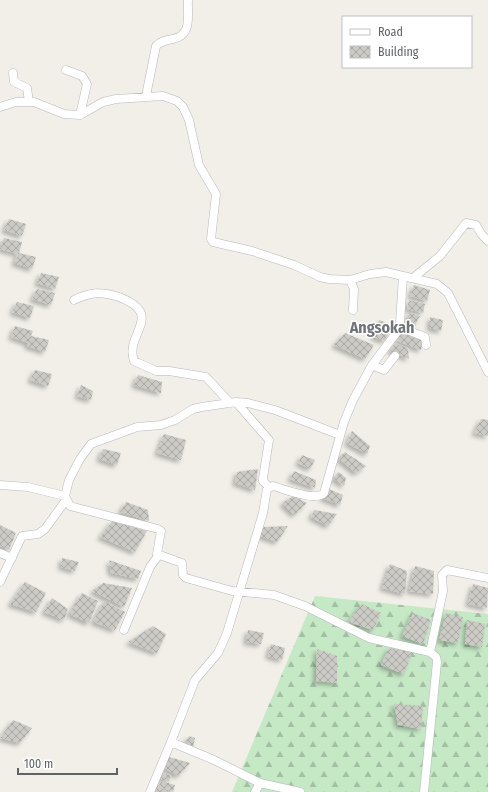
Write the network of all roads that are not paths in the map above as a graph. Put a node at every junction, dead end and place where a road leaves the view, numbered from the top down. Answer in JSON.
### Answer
{"nodes":[{"id":1,"x":188,"y":0,"type":"edge"},
{"id":2,"x":66,"y":70,"type":"dead end"},
{"id":3,"x":13,"y":73,"type":"dead end"},
{"id":4,"x":146,"y":96,"type":"junction"},
{"id":5,"x":29,"y":102,"type":"junction"},
{"id":6,"x":0,"y":107,"type":"edge"},
{"id":7,"x":80,"y":116,"type":"junction"},
{"id":8,"x":488,"y":241,"type":"edge"},
{"id":9,"x":404,"y":276,"type":"junction"},
{"id":10,"x":413,"y":278,"type":"junction"},
{"id":11,"x":350,"y":280,"type":"junction"},
{"id":12,"x":437,"y":284,"type":"junction"},
{"id":13,"x":424,"y":285,"type":"dead end"},
{"id":14,"x":74,"y":300,"type":"dead end"},
{"id":15,"x":353,"y":310,"type":"dead end"},
{"id":16,"x":399,"y":328,"type":"junction"},
{"id":17,"x":426,"y":344,"type":"dead end"},
{"id":18,"x":395,"y":356,"type":"dead end"},
{"id":19,"x":372,"y":365,"type":"junction"},
{"id":20,"x":488,"y":372,"type":"edge"},
{"id":21,"x":233,"y":402,"type":"junction"},
{"id":22,"x":340,"y":435,"type":"junction"},
{"id":23,"x":0,"y":485,"type":"edge"},
{"id":24,"x":269,"y":487,"type":"junction"},
{"id":25,"x":66,"y":498,"type":"junction"},
{"id":26,"x":0,"y":553,"type":"edge"},
{"id":27,"x":158,"y":556,"type":"junction"},
{"id":28,"x":12,"y":558,"type":"junction"},
{"id":29,"x":488,"y":578,"type":"edge"},
{"id":30,"x":0,"y":582,"type":"edge"},
{"id":31,"x":241,"y":592,"type":"junction"},
{"id":32,"x":124,"y":630,"type":"dead end"},
{"id":33,"x":430,"y":652,"type":"junction"},
{"id":34,"x":171,"y":742,"type":"junction"},
{"id":35,"x":260,"y":783,"type":"junction"},
{"id":36,"x":150,"y":792,"type":"edge"},
{"id":37,"x":254,"y":792,"type":"edge"},
{"id":38,"x":300,"y":792,"type":"edge"},
{"id":39,"x":424,"y":792,"type":"edge"}],
"edges":[{"from":1,"to":4,"type":"street"},
{"from":2,"to":7,"type":"street"},
{"from":3,"to":5,"type":"street"},
{"from":4,"to":7,"type":"street"},
{"from":4,"to":11,"type":"street"},
{"from":5,"to":6,"type":"street"},
{"from":5,"to":7,"type":"street"},
{"from":8,"to":10,"type":"street"},
{"from":9,"to":10,"type":"street"},
{"from":9,"to":11,"type":"street"},
{"from":9,"to":16,"type":"street"},
{"from":10,"to":12,"type":"street"},
{"from":11,"to":15,"type":"street"},
{"from":12,"to":13,"type":"street"},
{"from":12,"to":20,"type":"street"},
{"from":14,"to":21,"type":"street"},
{"from":16,"to":17,"type":"street"},
{"from":16,"to":19,"type":"street"},
{"from":18,"to":19,"type":"street"},
{"from":19,"to":22,"type":"street"},
{"from":21,"to":22,"type":"street"},
{"from":21,"to":24,"type":"street"},
{"from":21,"to":25,"type":"street"},
{"from":22,"to":24,"type":"street"},
{"from":23,"to":25,"type":"street"},
{"from":24,"to":31,"type":"street"},
{"from":25,"to":27,"type":"street"},
{"from":25,"to":28,"type":"street"},
{"from":26,"to":28,"type":"street"},
{"from":27,"to":31,"type":"street"},
{"from":27,"to":32,"type":"street"},
{"from":28,"to":30,"type":"street"},
{"from":29,"to":33,"type":"street"},
{"from":31,"to":33,"type":"street"},
{"from":31,"to":34,"type":"street"},
{"from":33,"to":39,"type":"street"},
{"from":34,"to":35,"type":"street"},
{"from":34,"to":36,"type":"street"},
{"from":35,"to":37,"type":"street"},
{"from":35,"to":38,"type":"street"}]}
